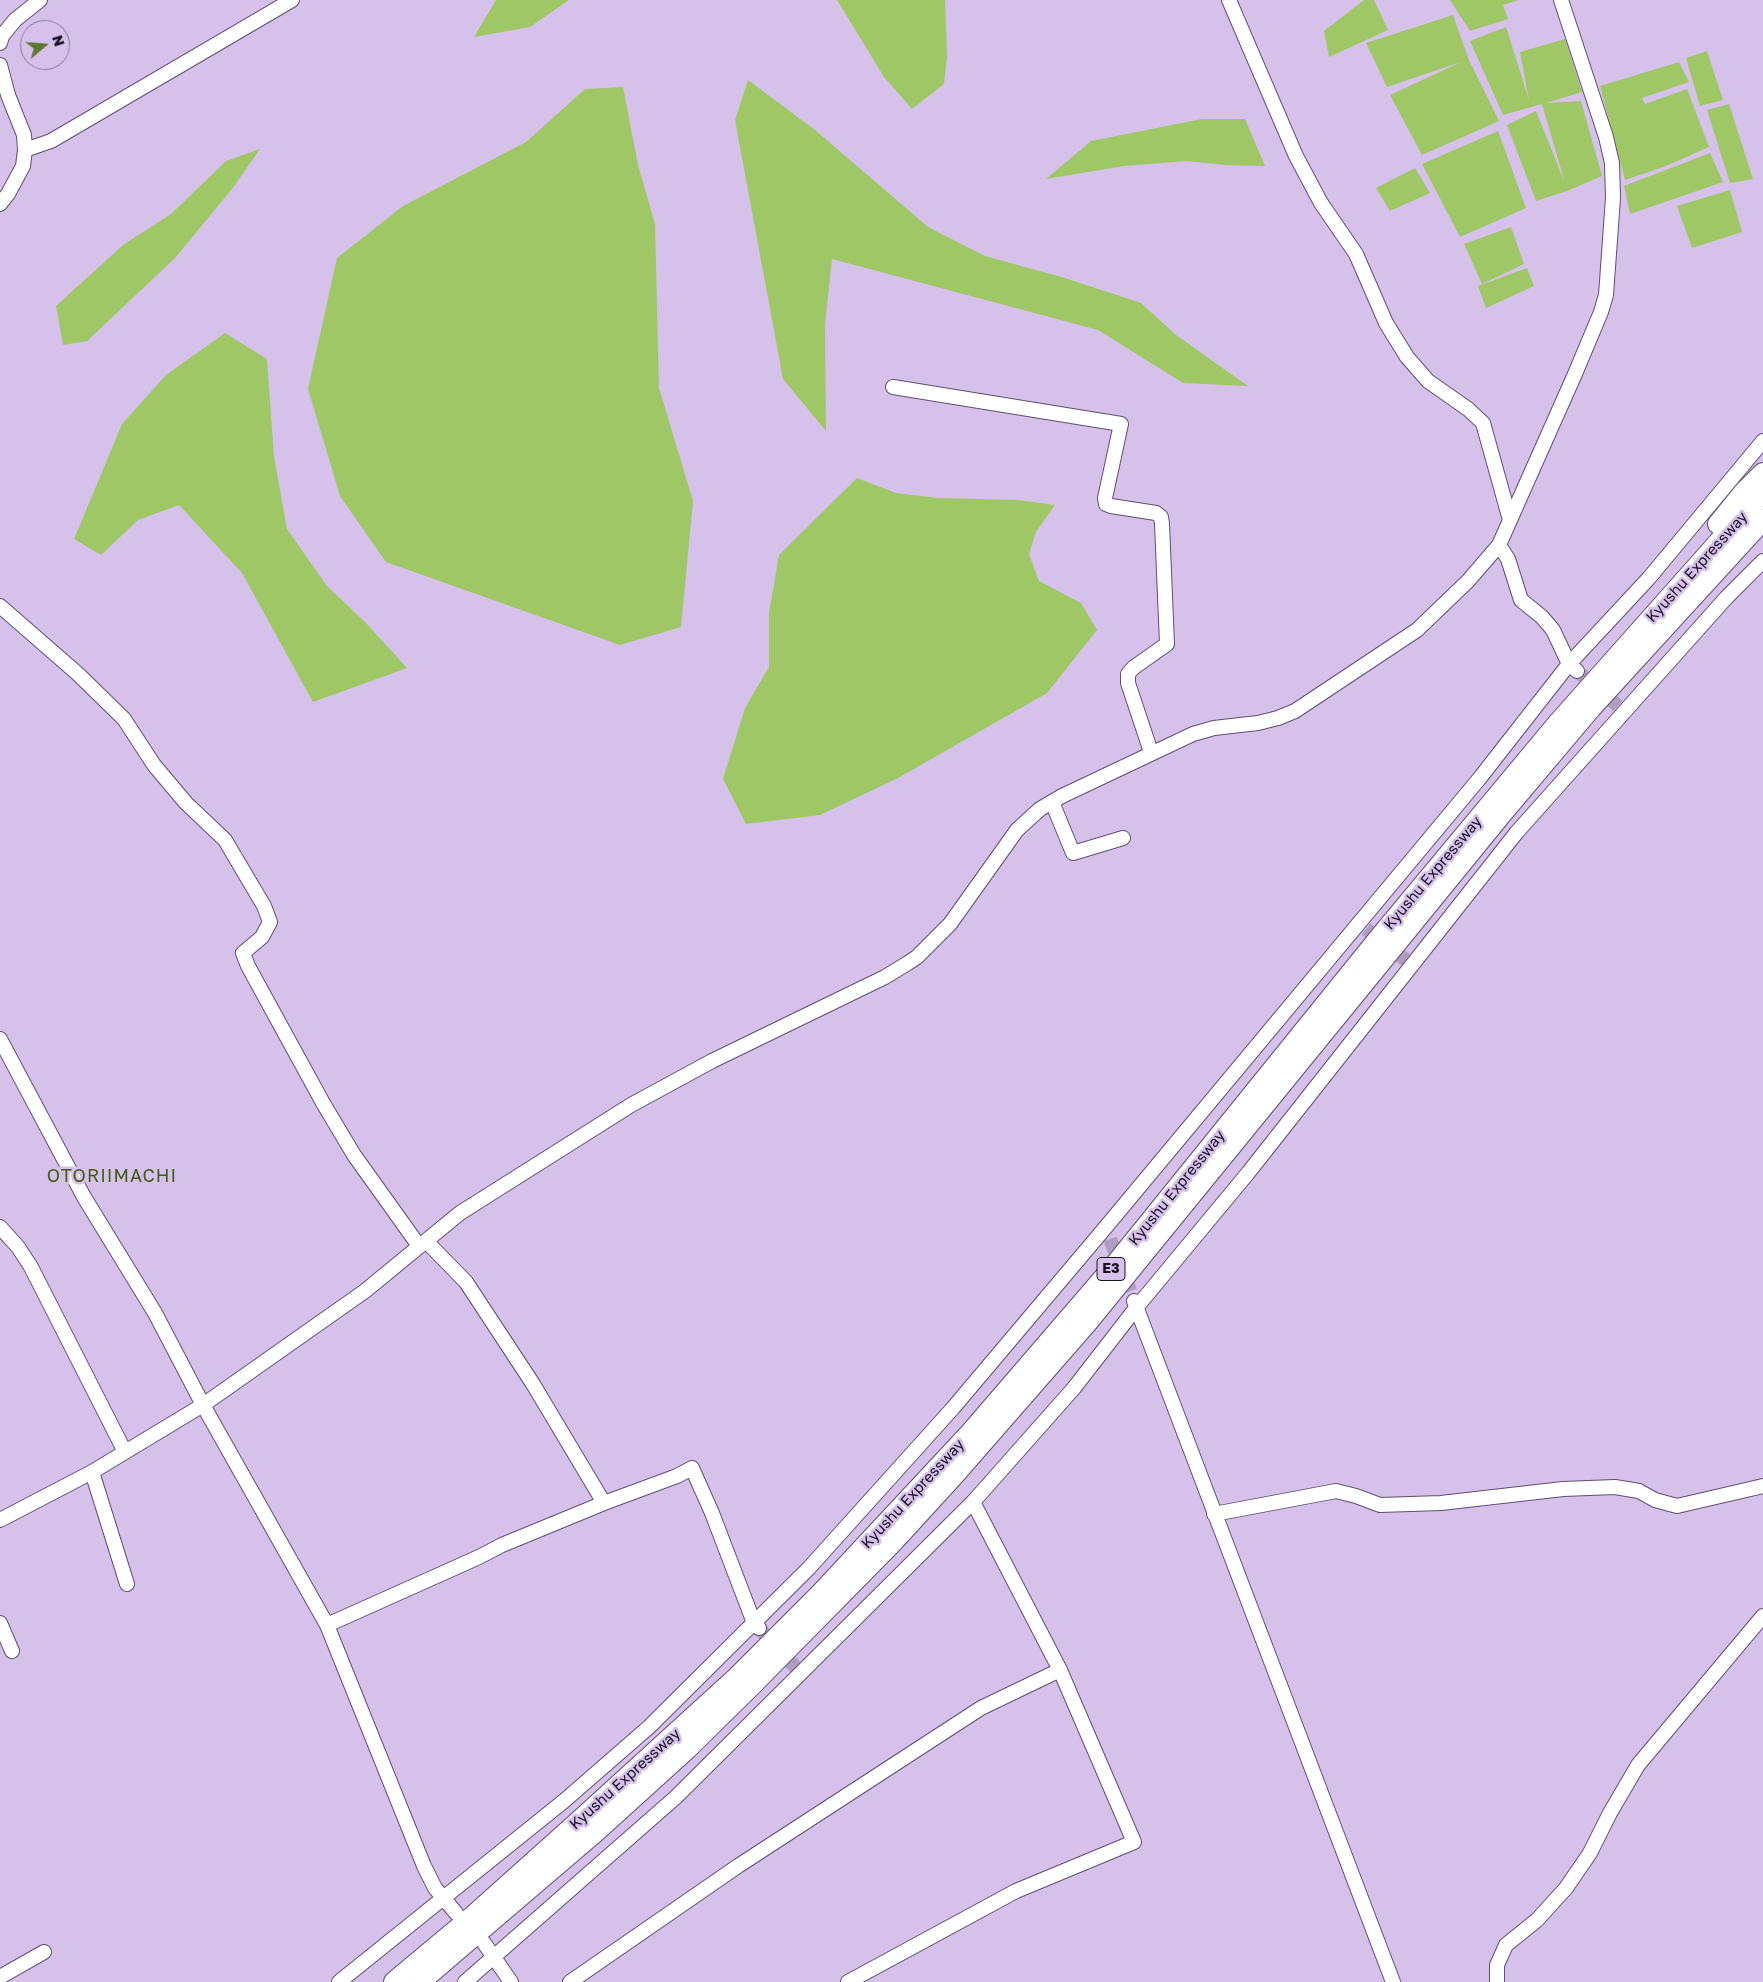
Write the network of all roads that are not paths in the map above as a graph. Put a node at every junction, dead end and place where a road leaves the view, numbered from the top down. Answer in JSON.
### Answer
{"nodes":[{"id":1,"x":40,"y":0,"type":"edge"},
{"id":2,"x":292,"y":0,"type":"edge"},
{"id":3,"x":1229,"y":0,"type":"edge"},
{"id":4,"x":1561,"y":0,"type":"edge"},
{"id":5,"x":0,"y":43,"type":"edge"},
{"id":6,"x":0,"y":65,"type":"edge"},
{"id":7,"x":25,"y":150,"type":"junction"},
{"id":8,"x":0,"y":204,"type":"edge"},
{"id":9,"x":892,"y":387,"type":"dead end"},
{"id":10,"x":1763,"y":441,"type":"edge"},
{"id":11,"x":1763,"y":473,"type":"edge"},
{"id":12,"x":1763,"y":495,"type":"edge"},
{"id":13,"x":1510,"y":520,"type":"junction"},
{"id":14,"x":1763,"y":520,"type":"edge"},
{"id":15,"x":1763,"y":535,"type":"edge"},
{"id":16,"x":1499,"y":544,"type":"junction"},
{"id":17,"x":1763,"y":561,"type":"edge"},
{"id":18,"x":0,"y":606,"type":"edge"},
{"id":19,"x":1646,"y":646,"type":"junction"},
{"id":20,"x":1573,"y":668,"type":"junction"},
{"id":21,"x":1558,"y":723,"type":"junction"},
{"id":22,"x":1152,"y":752,"type":"junction"},
{"id":23,"x":1052,"y":802,"type":"junction"},
{"id":24,"x":1123,"y":838,"type":"dead end"},
{"id":25,"x":0,"y":1039,"type":"edge"},
{"id":26,"x":0,"y":1227,"type":"edge"},
{"id":27,"x":423,"y":1243,"type":"junction"},
{"id":28,"x":1135,"y":1303,"type":"junction"},
{"id":29,"x":203,"y":1405,"type":"junction"},
{"id":30,"x":125,"y":1452,"type":"junction"},
{"id":31,"x":92,"y":1472,"type":"junction"},
{"id":32,"x":1763,"y":1486,"type":"edge"},
{"id":33,"x":972,"y":1502,"type":"junction"},
{"id":34,"x":604,"y":1503,"type":"junction"},
{"id":35,"x":1214,"y":1514,"type":"junction"},
{"id":36,"x":0,"y":1520,"type":"edge"},
{"id":37,"x":127,"y":1584,"type":"dead end"},
{"id":38,"x":1763,"y":1616,"type":"edge"},
{"id":39,"x":0,"y":1623,"type":"edge"},
{"id":40,"x":327,"y":1625,"type":"junction"},
{"id":41,"x":757,"y":1626,"type":"junction"},
{"id":42,"x":12,"y":1651,"type":"dead end"},
{"id":43,"x":1060,"y":1670,"type":"junction"},
{"id":44,"x":443,"y":1899,"type":"junction"},
{"id":45,"x":456,"y":1913,"type":"dead end"},
{"id":46,"x":484,"y":1943,"type":"dead end"},
{"id":47,"x":44,"y":1952,"type":"dead end"},
{"id":48,"x":495,"y":1958,"type":"junction"},
{"id":49,"x":0,"y":1977,"type":"edge"},
{"id":50,"x":340,"y":1982,"type":"edge"},
{"id":51,"x":394,"y":1982,"type":"edge"},
{"id":52,"x":420,"y":1982,"type":"edge"},
{"id":53,"x":465,"y":1982,"type":"edge"},
{"id":54,"x":511,"y":1982,"type":"edge"},
{"id":55,"x":570,"y":1982,"type":"edge"},
{"id":56,"x":848,"y":1982,"type":"edge"},
{"id":57,"x":1393,"y":1982,"type":"edge"},
{"id":58,"x":1497,"y":1982,"type":"edge"}],
"edges":[{"from":1,"to":5,"type":"street"},
{"from":2,"to":7,"type":"street"},
{"from":3,"to":13,"type":"street"},
{"from":4,"to":13,"type":"street"},
{"from":6,"to":7,"type":"street"},
{"from":7,"to":8,"type":"street"},
{"from":9,"to":22,"type":"street"},
{"from":10,"to":20,"type":"street"},
{"from":11,"to":21,"type":"highway"},
{"from":12,"to":21,"type":"highway","name":"Kyushu Expressway","number":"E3"},
{"from":13,"to":16,"type":"street"},
{"from":14,"to":19,"type":"highway","name":"Kyushu Expressway","number":"E3"},
{"from":15,"to":19,"type":"highway"},
{"from":16,"to":20,"type":"street"},
{"from":16,"to":22,"type":"street"},
{"from":17,"to":28,"type":"street"},
{"from":18,"to":27,"type":"street"},
{"from":19,"to":52,"type":"highway","name":"Kyushu Expressway","number":"E3"},
{"from":20,"to":41,"type":"street"},
{"from":21,"to":51,"type":"highway","name":"Kyushu Expressway","number":"E3"},
{"from":22,"to":23,"type":"street"},
{"from":23,"to":24,"type":"street"},
{"from":23,"to":27,"type":"street"},
{"from":25,"to":29,"type":"street"},
{"from":26,"to":30,"type":"street"},
{"from":27,"to":29,"type":"street"},
{"from":27,"to":34,"type":"street"},
{"from":28,"to":33,"type":"street"},
{"from":28,"to":35,"type":"street"},
{"from":29,"to":30,"type":"street"},
{"from":29,"to":40,"type":"street"},
{"from":30,"to":31,"type":"street"},
{"from":31,"to":36,"type":"street"},
{"from":31,"to":37,"type":"street"},
{"from":32,"to":35,"type":"street"},
{"from":33,"to":43,"type":"street"},
{"from":33,"to":48,"type":"street"},
{"from":34,"to":40,"type":"street"},
{"from":34,"to":41,"type":"street"},
{"from":35,"to":57,"type":"street"},
{"from":38,"to":58,"type":"street"},
{"from":39,"to":42,"type":"street"},
{"from":40,"to":44,"type":"street"},
{"from":41,"to":44,"type":"street"},
{"from":43,"to":55,"type":"street"},
{"from":43,"to":56,"type":"street"},
{"from":44,"to":45,"type":"street"},
{"from":44,"to":50,"type":"street"},
{"from":46,"to":48,"type":"street"},
{"from":47,"to":49,"type":"street"},
{"from":48,"to":53,"type":"street"},
{"from":48,"to":54,"type":"street"}]}
